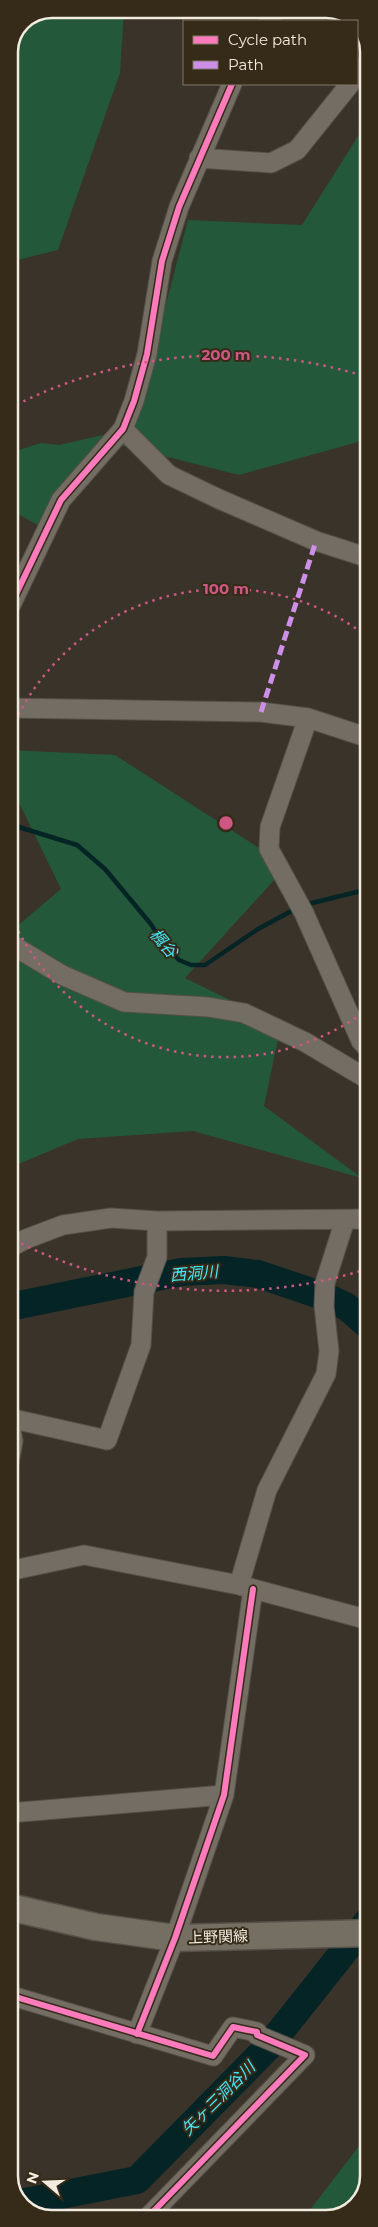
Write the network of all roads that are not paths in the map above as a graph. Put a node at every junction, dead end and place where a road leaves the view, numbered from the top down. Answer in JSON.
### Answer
{"nodes":[{"id":1,"x":232,"y":85,"type":"edge"},
{"id":2,"x":349,"y":85,"type":"edge"},
{"id":3,"x":199,"y":158,"type":"junction"},
{"id":4,"x":123,"y":429,"type":"junction"},
{"id":5,"x":360,"y":555,"type":"edge"},
{"id":6,"x":18,"y":590,"type":"edge"},
{"id":7,"x":18,"y":708,"type":"edge"},
{"id":8,"x":308,"y":718,"type":"junction"},
{"id":9,"x":360,"y":735,"type":"edge"},
{"id":10,"x":18,"y":948,"type":"edge"},
{"id":11,"x":360,"y":1039,"type":"edge"},
{"id":12,"x":360,"y":1075,"type":"edge"},
{"id":13,"x":360,"y":1219,"type":"edge"},
{"id":14,"x":345,"y":1220,"type":"junction"},
{"id":15,"x":157,"y":1221,"type":"junction"},
{"id":16,"x":18,"y":1244,"type":"edge"},
{"id":17,"x":18,"y":1421,"type":"edge"},
{"id":18,"x":18,"y":1569,"type":"edge"},
{"id":19,"x":246,"y":1587,"type":"junction"},
{"id":20,"x":360,"y":1618,"type":"edge"},
{"id":21,"x":224,"y":1795,"type":"junction"},
{"id":22,"x":18,"y":1812,"type":"edge"},
{"id":23,"x":18,"y":1909,"type":"edge"},
{"id":24,"x":360,"y":1933,"type":"edge"},
{"id":25,"x":175,"y":1938,"type":"junction"},
{"id":26,"x":18,"y":1998,"type":"edge"},
{"id":27,"x":137,"y":2034,"type":"junction"},
{"id":28,"x":156,"y":2209,"type":"edge"}],
"edges":[{"from":1,"to":3,"type":"street"},
{"from":2,"to":3,"type":"street"},
{"from":3,"to":4,"type":"street"},
{"from":4,"to":5,"type":"street"},
{"from":4,"to":6,"type":"street"},
{"from":7,"to":8,"type":"street"},
{"from":8,"to":9,"type":"street"},
{"from":8,"to":11,"type":"street"},
{"from":10,"to":12,"type":"street"},
{"from":13,"to":14,"type":"street"},
{"from":14,"to":15,"type":"street"},
{"from":14,"to":19,"type":"street"},
{"from":15,"to":16,"type":"street"},
{"from":15,"to":17,"type":"street"},
{"from":18,"to":19,"type":"street"},
{"from":19,"to":20,"type":"street"},
{"from":19,"to":21,"type":"street"},
{"from":21,"to":22,"type":"street"},
{"from":21,"to":25,"type":"street"},
{"from":23,"to":25,"type":"main road","name":"上野関線"},
{"from":24,"to":25,"type":"main road","name":"上野関線"},
{"from":25,"to":27,"type":"street"},
{"from":26,"to":27,"type":"street"},
{"from":27,"to":28,"type":"street"}]}
